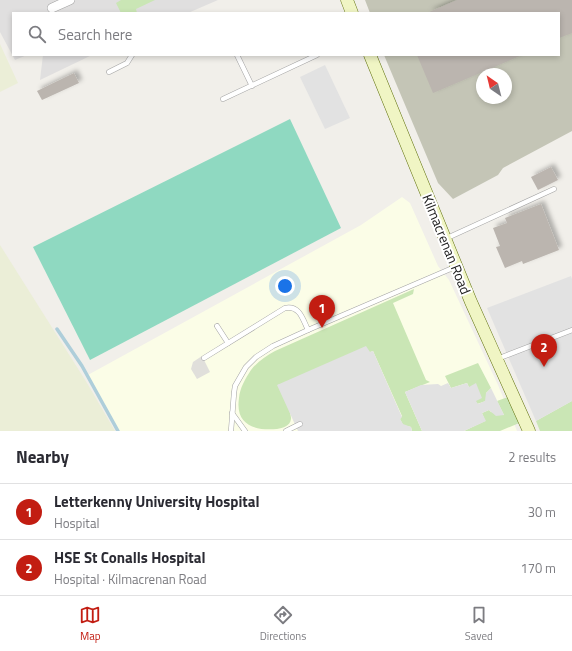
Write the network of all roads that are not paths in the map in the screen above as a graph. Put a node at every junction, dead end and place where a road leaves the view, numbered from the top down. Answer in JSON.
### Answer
{"nodes":[{"id":1,"x":70,"y":0,"type":"edge"},
{"id":2,"x":347,"y":0,"type":"edge"},
{"id":3,"x":52,"y":8,"type":"dead end"},
{"id":4,"x":352,"y":12,"type":"edge"},
{"id":5,"x":131,"y":56,"type":"edge"},
{"id":6,"x":237,"y":56,"type":"edge"},
{"id":7,"x":315,"y":56,"type":"edge"},
{"id":8,"x":370,"y":56,"type":"edge"},
{"id":9,"x":109,"y":72,"type":"dead end"},
{"id":10,"x":252,"y":86,"type":"junction"},
{"id":11,"x":223,"y":99,"type":"dead end"},
{"id":12,"x":554,"y":190,"type":"dead end"},
{"id":13,"x":445,"y":239,"type":"junction"},
{"id":14,"x":457,"y":266,"type":"junction"},
{"id":15,"x":218,"y":326,"type":"dead end"},
{"id":16,"x":308,"y":330,"type":"junction"},
{"id":17,"x":572,"y":330,"type":"edge"},
{"id":18,"x":228,"y":343,"type":"junction"},
{"id":19,"x":204,"y":358,"type":"dead end"},
{"id":20,"x":497,"y":359,"type":"junction"},
{"id":21,"x":232,"y":413,"type":"junction"},
{"id":22,"x":300,"y":424,"type":"dead end"},
{"id":23,"x":231,"y":431,"type":"edge"},
{"id":24,"x":245,"y":431,"type":"edge"},
{"id":25,"x":286,"y":431,"type":"edge"},
{"id":26,"x":528,"y":431,"type":"edge"}],
"edges":[{"from":1,"to":3,"type":"street"},
{"from":2,"to":4,"type":"main road"},
{"from":5,"to":9,"type":"lane"},
{"from":6,"to":10,"type":"lane"},
{"from":7,"to":10,"type":"lane"},
{"from":8,"to":13,"type":"main road","name":"Kilmacrenan Road"},
{"from":10,"to":11,"type":"lane"},
{"from":12,"to":13,"type":"lane"},
{"from":13,"to":14,"type":"main road","name":"Kilmacrenan Road"},
{"from":14,"to":16,"type":"lane"},
{"from":14,"to":20,"type":"main road","name":"Kilmacrenan Road"},
{"from":15,"to":18,"type":"lane"},
{"from":16,"to":18,"type":"lane"},
{"from":16,"to":21,"type":"lane"},
{"from":17,"to":20,"type":"lane"},
{"from":18,"to":19,"type":"lane"},
{"from":20,"to":26,"type":"main road","name":"Kilmacrenan Road"},
{"from":21,"to":23,"type":"lane"},
{"from":21,"to":24,"type":"lane"},
{"from":22,"to":25,"type":"lane"}]}
